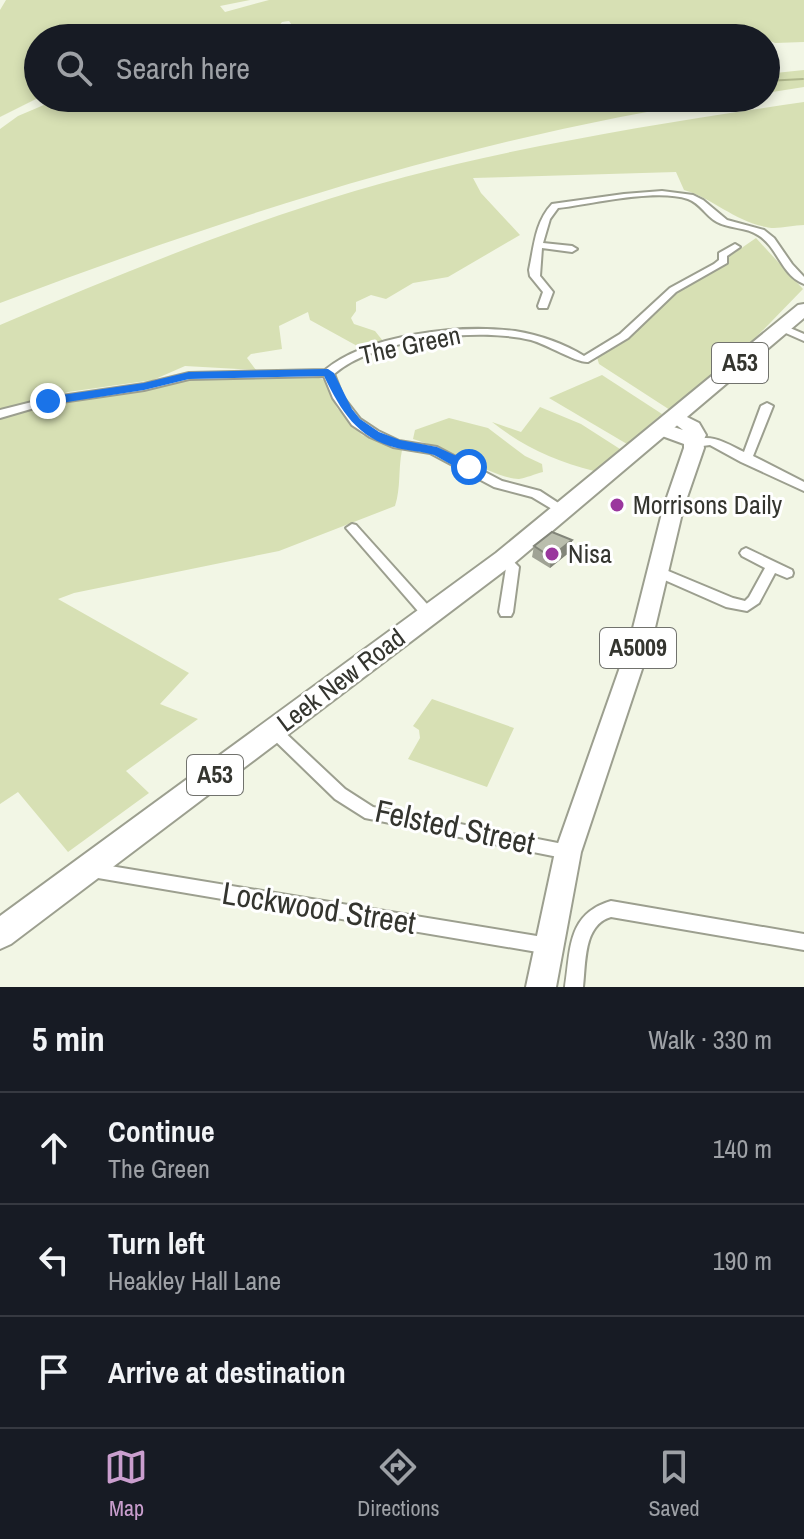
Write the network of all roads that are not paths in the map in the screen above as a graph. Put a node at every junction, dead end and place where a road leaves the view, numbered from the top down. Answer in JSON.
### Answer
{"nodes":[{"id":1,"x":538,"y":245,"type":"junction"},
{"id":2,"x":735,"y":247,"type":"dead end"},
{"id":3,"x":572,"y":249,"type":"dead end"},
{"id":4,"x":804,"y":281,"type":"edge"},
{"id":5,"x":543,"y":306,"type":"dead end"},
{"id":6,"x":804,"y":309,"type":"edge"},
{"id":7,"x":783,"y":328,"type":"junction"},
{"id":8,"x":804,"y":338,"type":"edge"},
{"id":9,"x":328,"y":373,"type":"junction"},
{"id":10,"x":767,"y":406,"type":"dead end"},
{"id":11,"x":0,"y":414,"type":"edge"},
{"id":12,"x":668,"y":423,"type":"junction"},
{"id":13,"x":694,"y":441,"type":"junction"},
{"id":14,"x":745,"y":459,"type":"junction"},
{"id":15,"x":804,"y":487,"type":"edge"},
{"id":16,"x":562,"y":511,"type":"junction"},
{"id":17,"x":359,"y":531,"type":"dead end"},
{"id":18,"x":746,"y":553,"type":"dead end"},
{"id":19,"x":504,"y":559,"type":"junction"},
{"id":20,"x":772,"y":566,"type":"junction"},
{"id":21,"x":656,"y":571,"type":"junction"},
{"id":22,"x":787,"y":573,"type":"dead end"},
{"id":23,"x":506,"y":612,"type":"dead end"},
{"id":24,"x":429,"y":614,"type":"junction"},
{"id":25,"x":274,"y":731,"type":"junction"},
{"id":26,"x":568,"y":852,"type":"junction"},
{"id":27,"x":89,"y":870,"type":"junction"},
{"id":28,"x":0,"y":934,"type":"edge"},
{"id":29,"x":583,"y":936,"type":"junction"},
{"id":30,"x":551,"y":938,"type":"junction"},
{"id":31,"x":804,"y":942,"type":"edge"},
{"id":32,"x":541,"y":987,"type":"edge"},
{"id":33,"x":574,"y":987,"type":"edge"}],
"edges":[{"from":1,"to":3,"type":"street"},
{"from":1,"to":4,"type":"street"},
{"from":1,"to":5,"type":"street"},
{"from":2,"to":9,"type":"street","name":"The Green"},
{"from":6,"to":7,"type":"highway","number":"A53"},
{"from":7,"to":8,"type":"street"},
{"from":7,"to":12,"type":"highway","number":"A53"},
{"from":9,"to":11,"type":"street"},
{"from":9,"to":16,"type":"street","name":"The Green"},
{"from":10,"to":14,"type":"street"},
{"from":12,"to":13,"type":"main road"},
{"from":12,"to":16,"type":"highway","name":"Leek New Road","number":"A53"},
{"from":13,"to":14,"type":"street"},
{"from":13,"to":21,"type":"main road","number":"A5009"},
{"from":14,"to":15,"type":"street"},
{"from":16,"to":19,"type":"highway","name":"Leek New Road","number":"A53"},
{"from":17,"to":24,"type":"street"},
{"from":18,"to":20,"type":"street"},
{"from":19,"to":23,"type":"street"},
{"from":19,"to":24,"type":"highway","name":"Leek New Road","number":"A53"},
{"from":20,"to":21,"type":"street"},
{"from":20,"to":22,"type":"street"},
{"from":21,"to":26,"type":"main road","number":"A5009"},
{"from":24,"to":25,"type":"highway","name":"Leek New Road","number":"A53"},
{"from":25,"to":26,"type":"street","name":"Felsted Street"},
{"from":25,"to":27,"type":"highway","name":"Leek New Road","number":"A53"},
{"from":26,"to":30,"type":"main road","number":"A5009"},
{"from":27,"to":28,"type":"highway","name":"Leek New Road","number":"A53"},
{"from":27,"to":30,"type":"street","name":"Lockwood Street"},
{"from":29,"to":30,"type":"street","name":"Lockwood Street"},
{"from":29,"to":31,"type":"street"},
{"from":29,"to":33,"type":"street"},
{"from":30,"to":32,"type":"main road","number":"A5009"}]}
